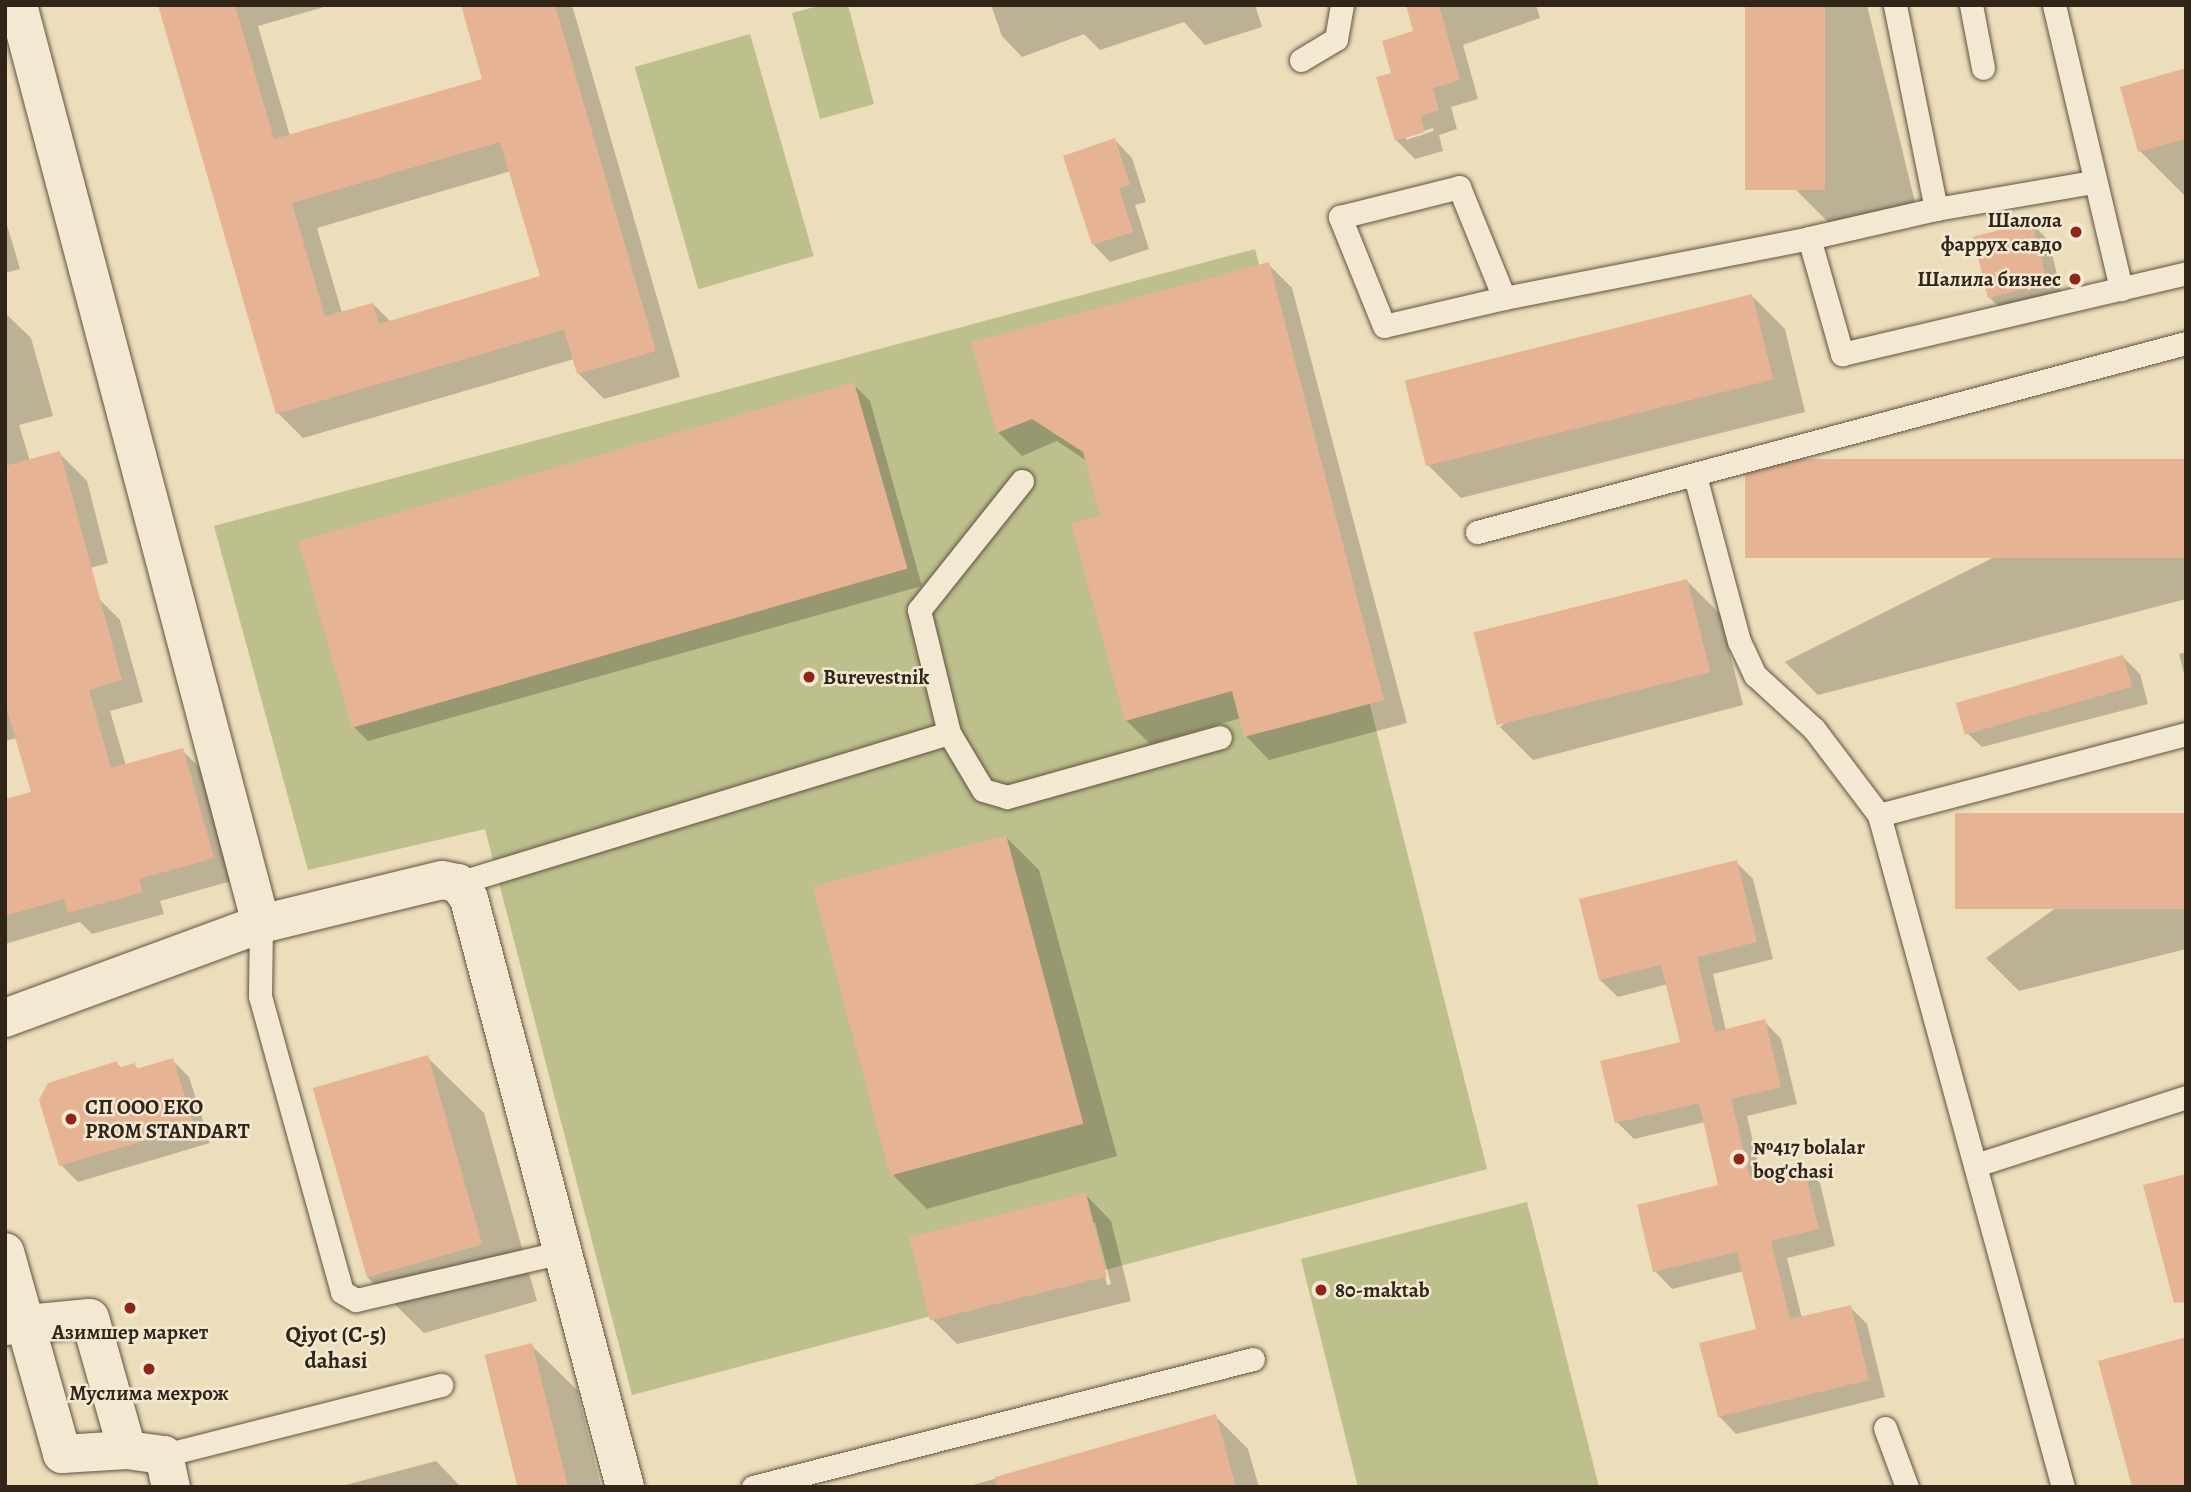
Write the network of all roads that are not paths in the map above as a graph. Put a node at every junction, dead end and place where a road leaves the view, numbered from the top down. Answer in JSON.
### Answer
{"nodes":[{"id":1,"x":18,"y":5,"type":"edge"},
{"id":2,"x":1342,"y":5,"type":"edge"},
{"id":3,"x":1895,"y":5,"type":"edge"},
{"id":4,"x":1970,"y":5,"type":"edge"},
{"id":5,"x":2054,"y":5,"type":"edge"},
{"id":6,"x":1301,"y":60,"type":"dead end"},
{"id":7,"x":1983,"y":68,"type":"dead end"},
{"id":8,"x":2092,"y":181,"type":"junction"},
{"id":9,"x":1936,"y":209,"type":"junction"},
{"id":10,"x":1809,"y":238,"type":"junction"},
{"id":11,"x":2186,"y":273,"type":"edge"},
{"id":12,"x":2121,"y":289,"type":"junction"},
{"id":13,"x":1504,"y":298,"type":"junction"},
{"id":14,"x":2186,"y":342,"type":"edge"},
{"id":15,"x":1695,"y":476,"type":"junction"},
{"id":16,"x":1022,"y":481,"type":"dead end"},
{"id":17,"x":1477,"y":532,"type":"dead end"},
{"id":18,"x":949,"y":733,"type":"junction"},
{"id":19,"x":2186,"y":734,"type":"edge"},
{"id":20,"x":1220,"y":737,"type":"dead end"},
{"id":21,"x":1879,"y":816,"type":"junction"},
{"id":22,"x":458,"y":883,"type":"junction"},
{"id":23,"x":261,"y":924,"type":"junction"},
{"id":24,"x":5,"y":1018,"type":"edge"},
{"id":25,"x":2186,"y":1097,"type":"edge"},
{"id":26,"x":1976,"y":1165,"type":"junction"},
{"id":27,"x":5,"y":1252,"type":"edge"},
{"id":28,"x":562,"y":1252,"type":"junction"},
{"id":29,"x":15,"y":1324,"type":"edge"},
{"id":30,"x":1253,"y":1359,"type":"dead end"},
{"id":31,"x":441,"y":1385,"type":"dead end"},
{"id":32,"x":1885,"y":1428,"type":"dead end"},
{"id":33,"x":154,"y":1464,"type":"edge"},
{"id":34,"x":625,"y":1487,"type":"edge"},
{"id":35,"x":754,"y":1487,"type":"edge"},
{"id":36,"x":1906,"y":1487,"type":"edge"},
{"id":37,"x":2063,"y":1487,"type":"edge"}],
"edges":[{"from":1,"to":23,"type":"street"},
{"from":2,"to":6,"type":"lane"},
{"from":3,"to":9,"type":"lane"},
{"from":4,"to":7,"type":"lane"},
{"from":5,"to":8,"type":"lane"},
{"from":8,"to":9,"type":"lane"},
{"from":8,"to":12,"type":"lane"},
{"from":9,"to":10,"type":"lane"},
{"from":10,"to":12,"type":"lane"},
{"from":10,"to":13,"type":"lane"},
{"from":11,"to":12,"type":"lane"},
{"from":13,"to":13,"type":"lane"},
{"from":14,"to":15,"type":"lane"},
{"from":15,"to":17,"type":"lane"},
{"from":15,"to":21,"type":"lane"},
{"from":16,"to":18,"type":"lane"},
{"from":18,"to":20,"type":"lane"},
{"from":18,"to":22,"type":"lane"},
{"from":19,"to":21,"type":"lane"},
{"from":21,"to":26,"type":"lane"},
{"from":22,"to":23,"type":"street"},
{"from":22,"to":28,"type":"street"},
{"from":23,"to":24,"type":"street"},
{"from":23,"to":28,"type":"lane"},
{"from":25,"to":26,"type":"lane"},
{"from":26,"to":37,"type":"lane"},
{"from":27,"to":29,"type":"street"},
{"from":28,"to":34,"type":"street"},
{"from":29,"to":33,"type":"street"},
{"from":29,"to":33,"type":"street"},
{"from":30,"to":35,"type":"lane"},
{"from":31,"to":33,"type":"lane"},
{"from":32,"to":36,"type":"lane"}]}
